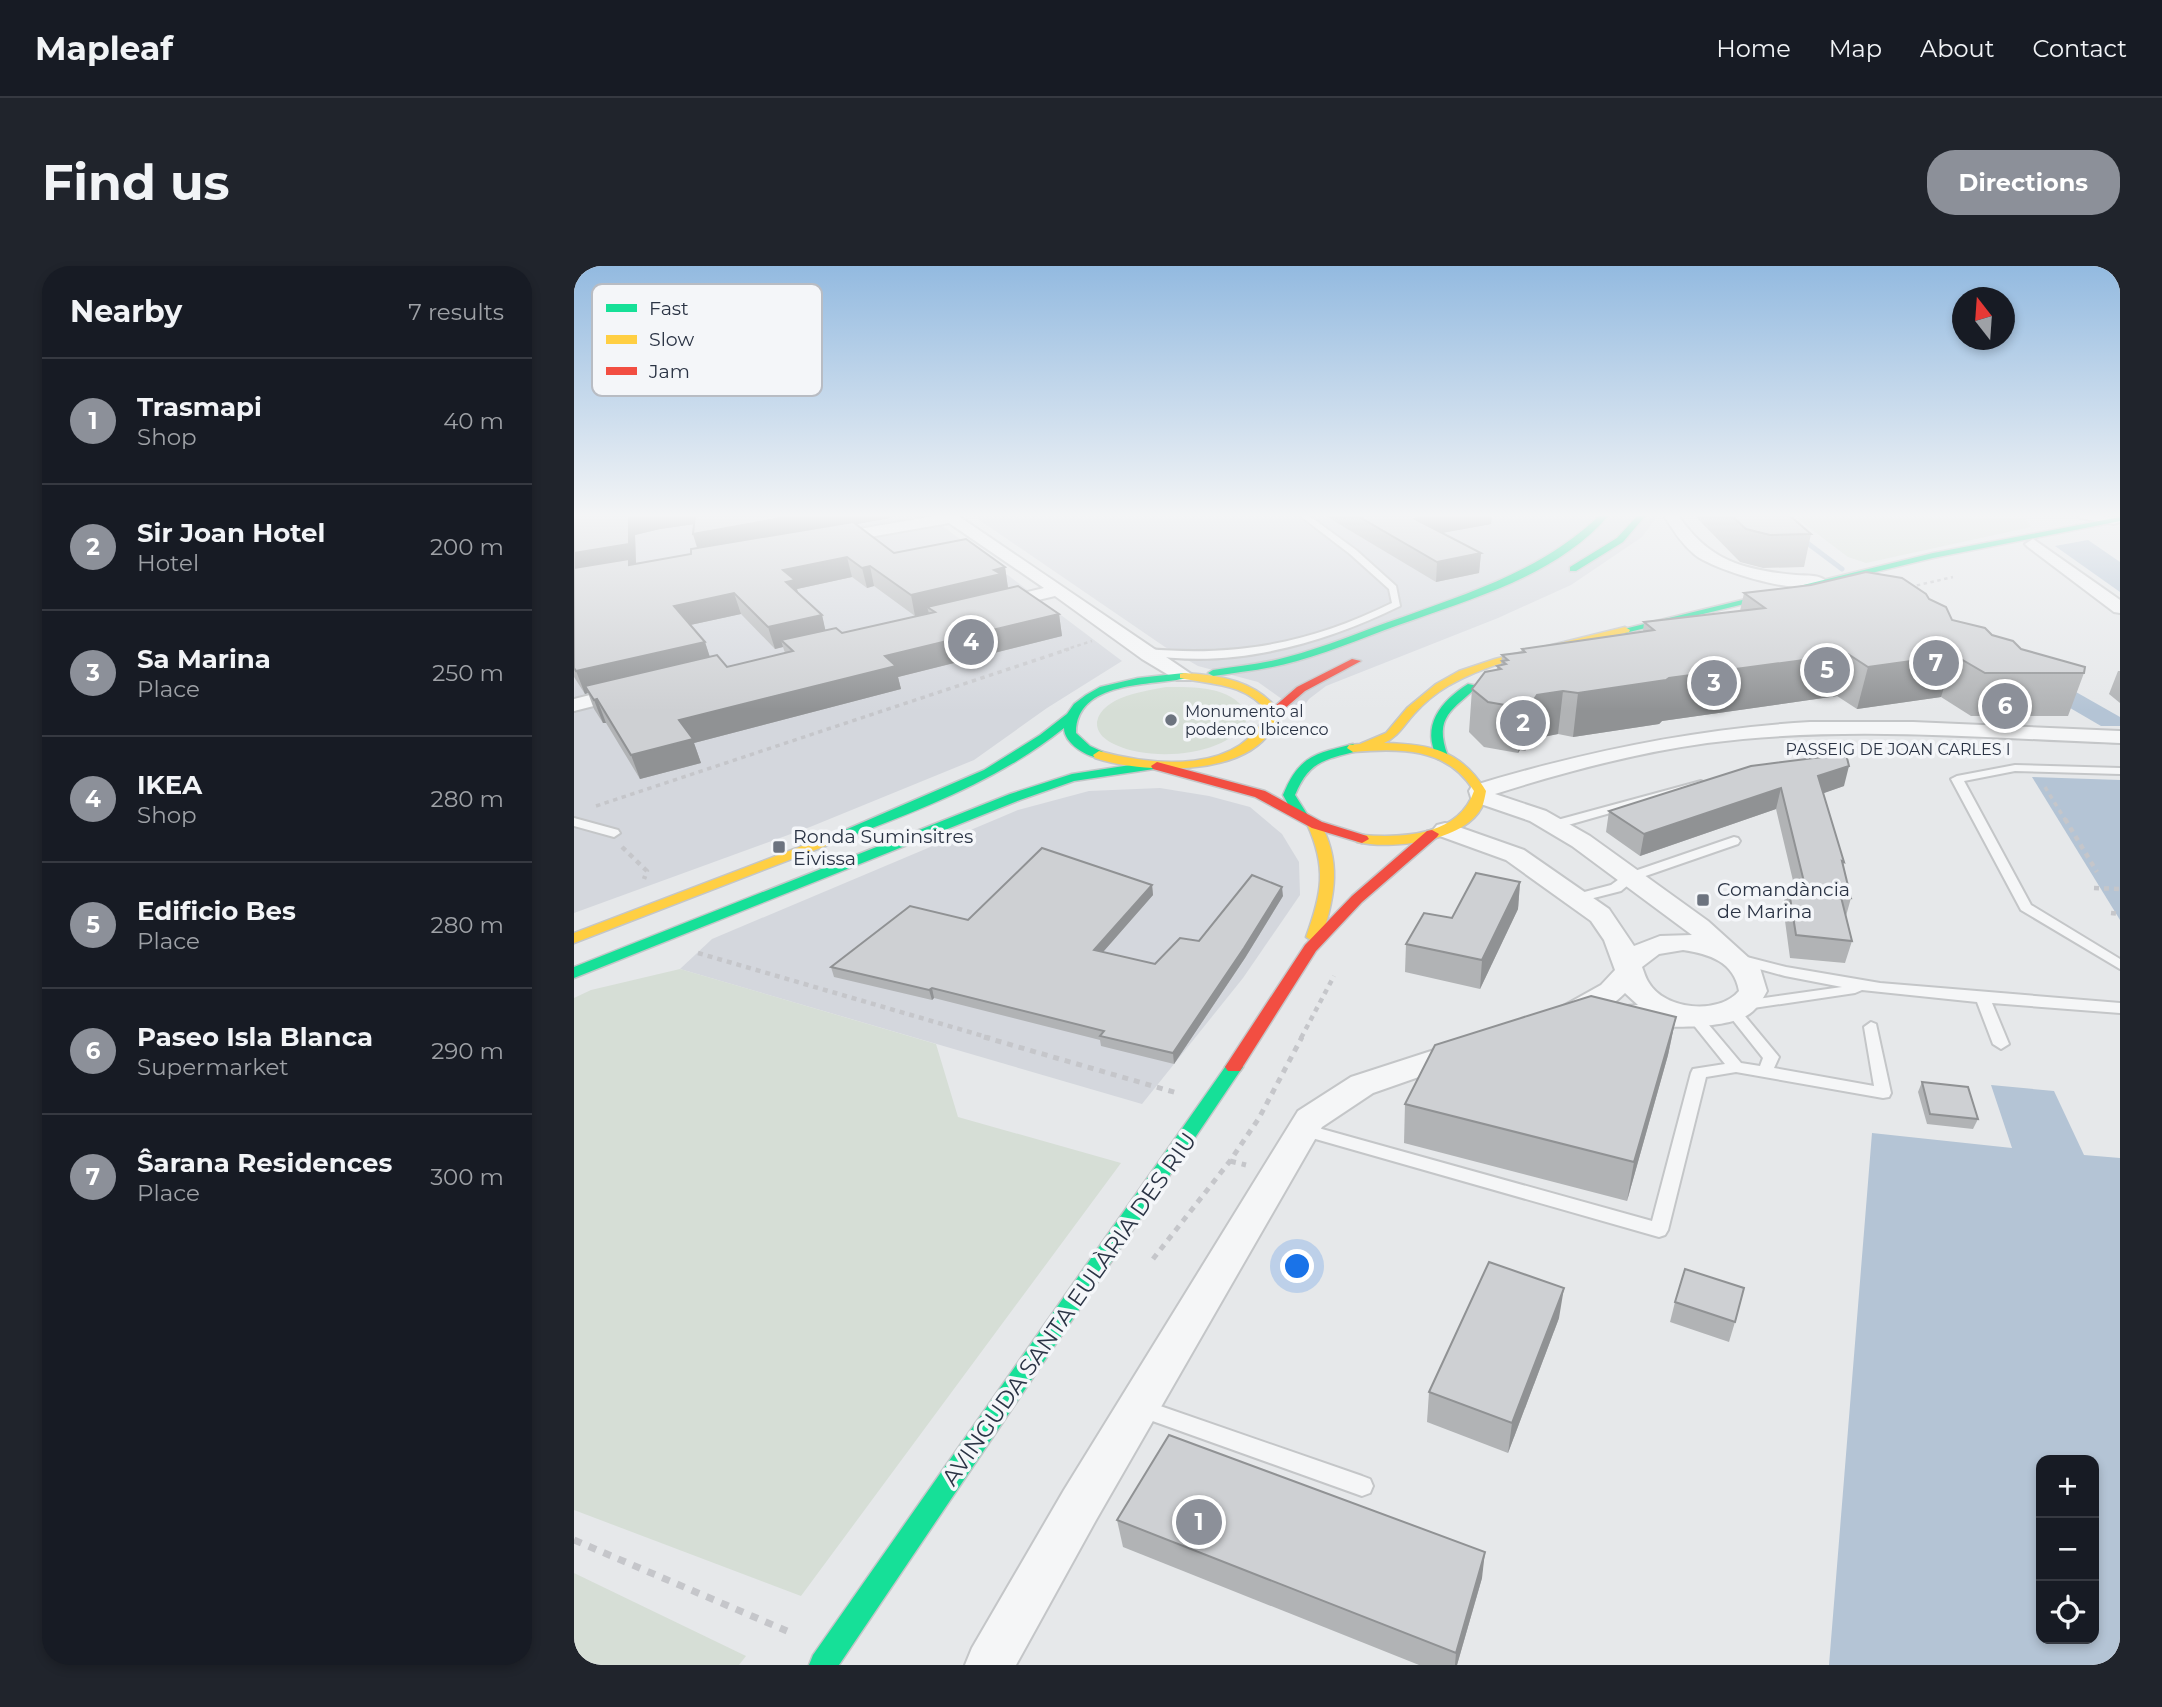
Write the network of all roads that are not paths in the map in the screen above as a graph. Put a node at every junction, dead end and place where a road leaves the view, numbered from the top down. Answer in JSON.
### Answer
{"nodes":[{"id":1,"x":1043,"y":580,"type":"edge"},
{"id":2,"x":1385,"y":580,"type":"edge"},
{"id":3,"x":1503,"y":580,"type":"edge"},
{"id":4,"x":1799,"y":580,"type":"edge"},
{"id":5,"x":1826,"y":580,"type":"edge"},
{"id":6,"x":1883,"y":580,"type":"edge"},
{"id":7,"x":2082,"y":580,"type":"edge"},
{"id":8,"x":1819,"y":582,"type":"junction"},
{"id":9,"x":1058,"y":590,"type":"junction"},
{"id":10,"x":1525,"y":591,"type":"dead end"},
{"id":11,"x":1493,"y":605,"type":"dead end"},
{"id":12,"x":981,"y":608,"type":"edge"},
{"id":13,"x":2120,"y":608,"type":"edge"},
{"id":14,"x":1148,"y":654,"type":"junction"},
{"id":15,"x":1373,"y":655,"type":"dead end"},
{"id":16,"x":1187,"y":676,"type":"junction"},
{"id":17,"x":1126,"y":683,"type":"junction"},
{"id":18,"x":640,"y":689,"type":"edge"},
{"id":19,"x":574,"y":705,"type":"edge"},
{"id":20,"x":1273,"y":715,"type":"junction"},
{"id":21,"x":1071,"y":717,"type":"junction"},
{"id":22,"x":1287,"y":727,"type":"dead end"},
{"id":23,"x":2120,"y":737,"type":"edge"},
{"id":24,"x":1321,"y":743,"type":"dead end"},
{"id":25,"x":1363,"y":747,"type":"junction"},
{"id":26,"x":1346,"y":750,"type":"junction"},
{"id":27,"x":1442,"y":756,"type":"junction"},
{"id":28,"x":1153,"y":766,"type":"junction"},
{"id":29,"x":2120,"y":771,"type":"edge"},
{"id":30,"x":1714,"y":781,"type":"edge"},
{"id":31,"x":1480,"y":793,"type":"junction"},
{"id":32,"x":1300,"y":814,"type":"junction"},
{"id":33,"x":574,"y":822,"type":"edge"},
{"id":34,"x":1314,"y":824,"type":"junction"},
{"id":35,"x":1555,"y":825,"type":"junction"},
{"id":36,"x":1438,"y":832,"type":"junction"},
{"id":37,"x":614,"y":833,"type":"dead end"},
{"id":38,"x":1734,"y":841,"type":"dead end"},
{"id":39,"x":1630,"y":877,"type":"junction"},
{"id":40,"x":1578,"y":898,"type":"junction"},
{"id":41,"x":574,"y":938,"type":"edge"},
{"id":42,"x":1310,"y":948,"type":"junction"},
{"id":43,"x":1731,"y":956,"type":"junction"},
{"id":44,"x":2120,"y":965,"type":"edge"},
{"id":45,"x":1629,"y":969,"type":"junction"},
{"id":46,"x":574,"y":973,"type":"edge"},
{"id":47,"x":1874,"y":987,"type":"junction"},
{"id":48,"x":1982,"y":996,"type":"junction"},
{"id":49,"x":2120,"y":1008,"type":"edge"},
{"id":50,"x":1738,"y":1009,"type":"junction"},
{"id":51,"x":1688,"y":1014,"type":"junction"},
{"id":52,"x":1871,"y":1027,"type":"dead end"},
{"id":53,"x":1490,"y":1042,"type":"edge"},
{"id":54,"x":2001,"y":1044,"type":"dead end"},
{"id":55,"x":1736,"y":1067,"type":"junction"},
{"id":56,"x":1765,"y":1072,"type":"junction"},
{"id":57,"x":1304,"y":1130,"type":"junction"},
{"id":58,"x":1139,"y":1407,"type":"junction"},
{"id":59,"x":1362,"y":1486,"type":"dead end"},
{"id":60,"x":823,"y":1665,"type":"edge"},
{"id":61,"x":989,"y":1665,"type":"edge"}],
"edges":[{"from":1,"to":9,"type":"street"},
{"from":2,"to":14,"type":"lane"},
{"from":3,"to":16,"type":"street"},
{"from":4,"to":8,"type":"street"},
{"from":5,"to":8,"type":"street"},
{"from":6,"to":27,"type":"street"},
{"from":7,"to":13,"type":"street"},
{"from":8,"to":25,"type":"street"},
{"from":9,"to":12,"type":"street"},
{"from":9,"to":14,"type":"street"},
{"from":10,"to":11,"type":"street"},
{"from":14,"to":16,"type":"street"},
{"from":14,"to":17,"type":"street"},
{"from":15,"to":20,"type":"street"},
{"from":16,"to":17,"type":"street"},
{"from":16,"to":20,"type":"street"},
{"from":17,"to":21,"type":"street"},
{"from":18,"to":19,"type":"street"},
{"from":20,"to":22,"type":"street"},
{"from":20,"to":28,"type":"street"},
{"from":21,"to":28,"type":"street"},
{"from":21,"to":41,"type":"street"},
{"from":23,"to":31,"type":"street","name":"PASSEIG DE JOAN CARLES I"},
{"from":24,"to":26,"type":"street"},
{"from":25,"to":26,"type":"street"},
{"from":25,"to":27,"type":"street"},
{"from":26,"to":32,"type":"street"},
{"from":27,"to":31,"type":"street"},
{"from":28,"to":32,"type":"street"},
{"from":28,"to":46,"type":"street"},
{"from":29,"to":44,"type":"lane"},
{"from":30,"to":35,"type":"lane"},
{"from":31,"to":35,"type":"street"},
{"from":31,"to":36,"type":"street","name":"AVINGUDA SANTA EULÀRIA DES RIU"},
{"from":32,"to":34,"type":"street"},
{"from":33,"to":37,"type":"lane"},
{"from":34,"to":36,"type":"street"},
{"from":34,"to":42,"type":"street","name":"AVINGUDA SANTA EULÀRIA DES RIU"},
{"from":35,"to":39,"type":"street"},
{"from":36,"to":40,"type":"street"},
{"from":36,"to":42,"type":"street","name":"AVINGUDA SANTA EULÀRIA DES RIU"},
{"from":38,"to":39,"type":"lane"},
{"from":39,"to":40,"type":"lane"},
{"from":39,"to":43,"type":"street"},
{"from":40,"to":45,"type":"street"},
{"from":42,"to":60,"type":"street","name":"AVINGUDA SANTA EULÀRIA DES RIU"},
{"from":43,"to":45,"type":"street"},
{"from":43,"to":47,"type":"lane"},
{"from":43,"to":50,"type":"street"},
{"from":45,"to":51,"type":"street"},
{"from":45,"to":51,"type":"street"},
{"from":47,"to":48,"type":"lane"},
{"from":47,"to":50,"type":"lane"},
{"from":48,"to":49,"type":"lane"},
{"from":48,"to":54,"type":"lane"},
{"from":50,"to":51,"type":"street"},
{"from":50,"to":56,"type":"lane"},
{"from":51,"to":55,"type":"lane"},
{"from":52,"to":56,"type":"lane"},
{"from":53,"to":57,"type":"street"},
{"from":55,"to":56,"type":"lane"},
{"from":55,"to":57,"type":"lane"},
{"from":57,"to":58,"type":"street"},
{"from":58,"to":59,"type":"lane"},
{"from":58,"to":61,"type":"street"}]}
